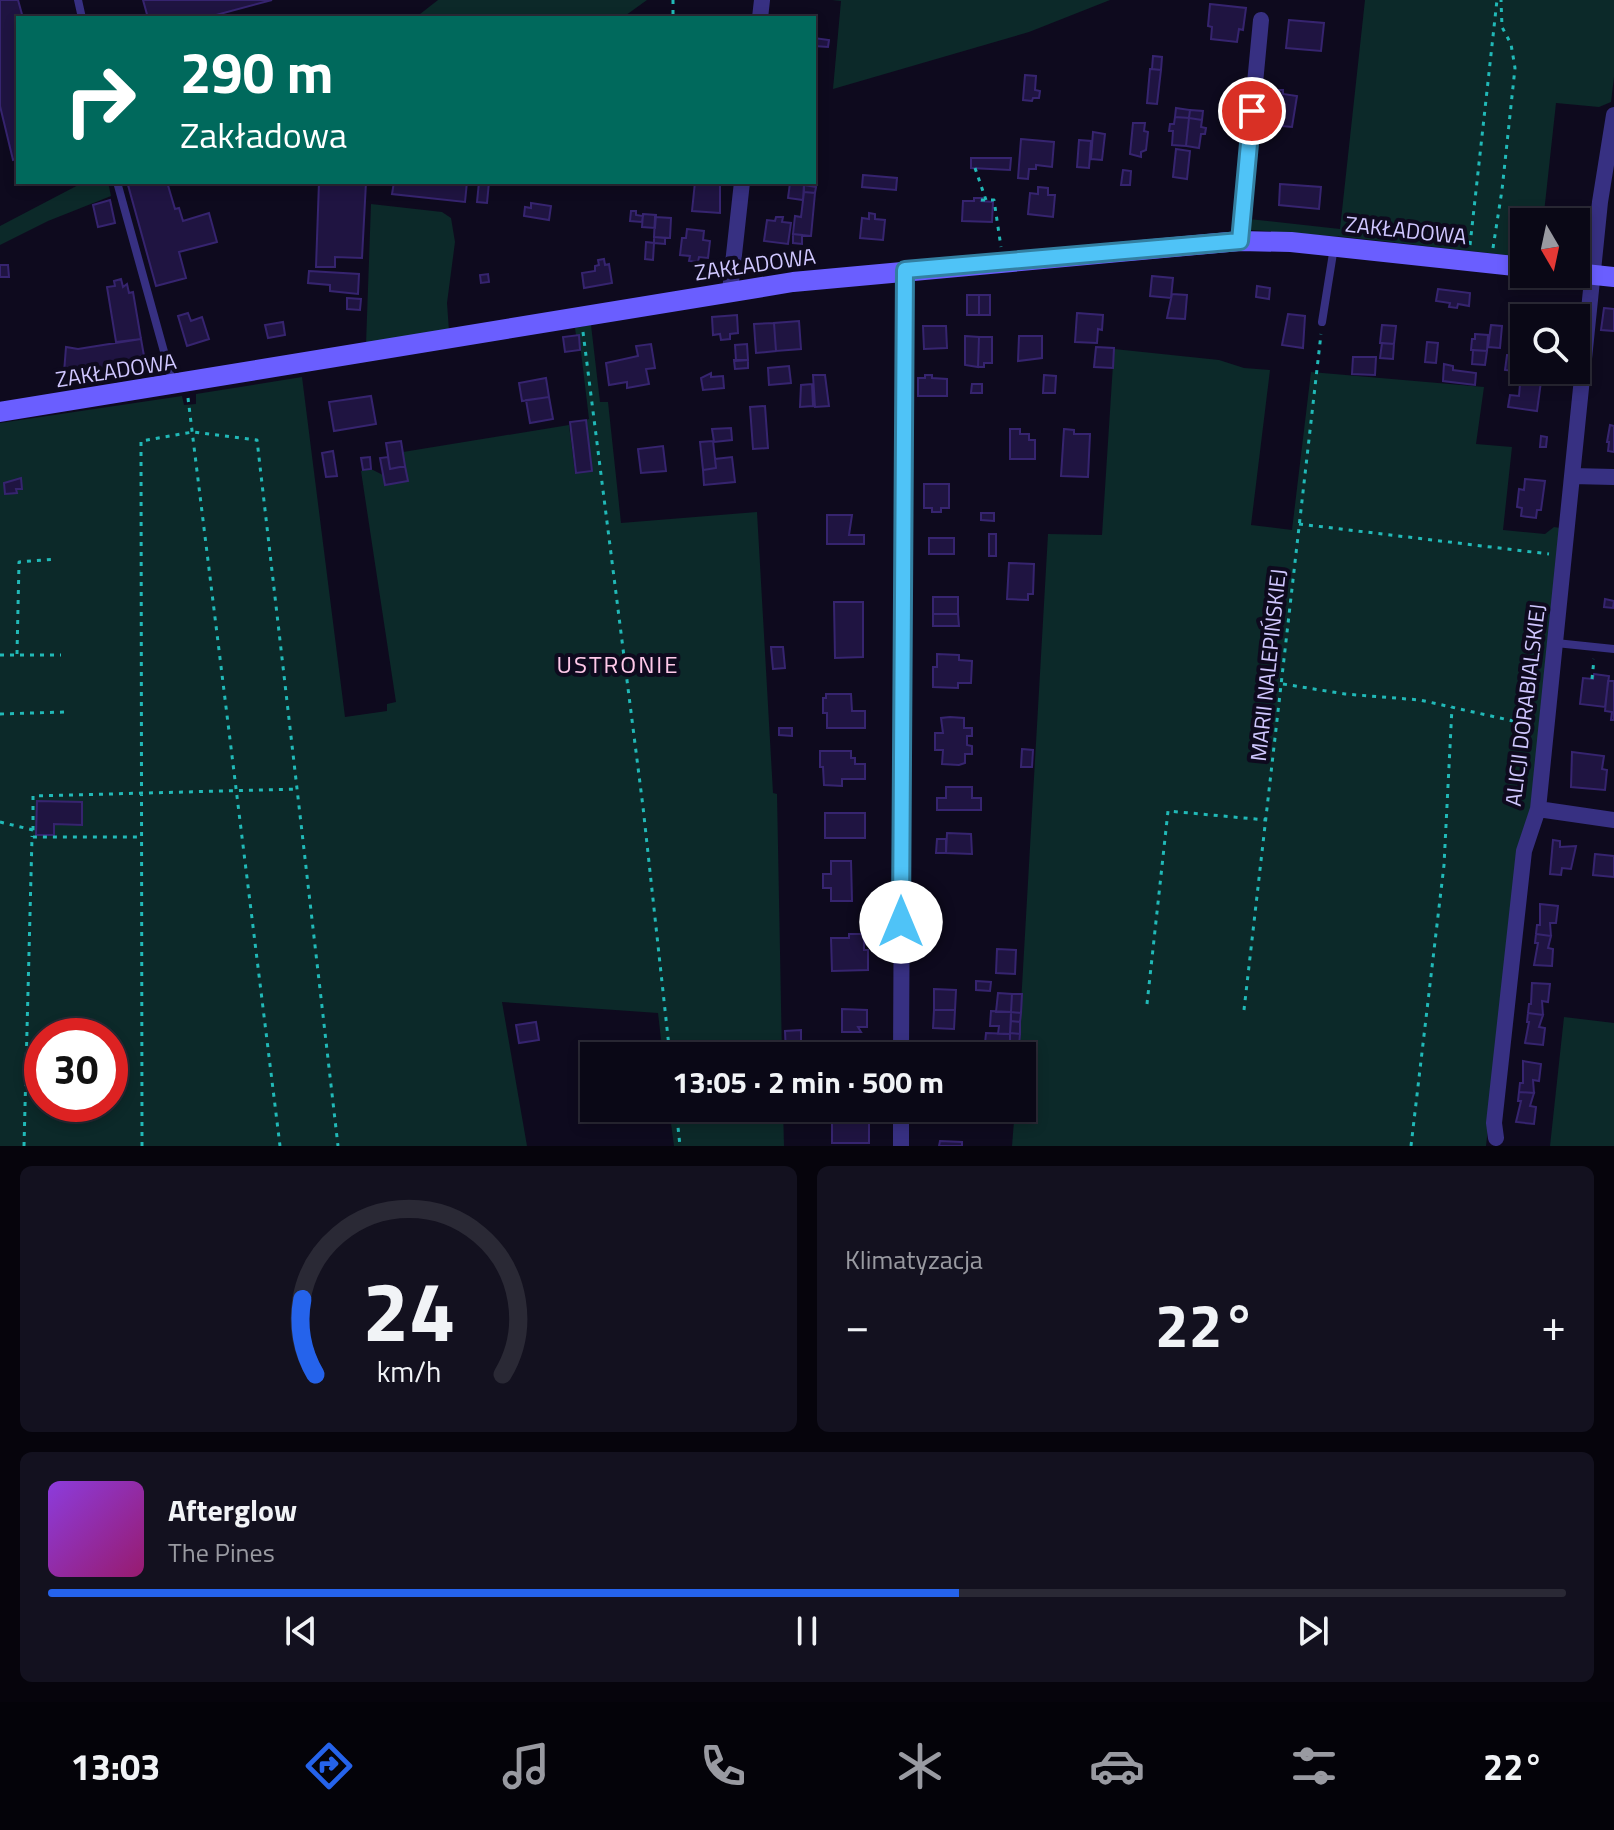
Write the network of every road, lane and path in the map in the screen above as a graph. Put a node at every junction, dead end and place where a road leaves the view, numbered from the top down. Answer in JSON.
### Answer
{"nodes":[{"id":1,"x":1499,"y":0,"type":"edge"},
{"id":2,"x":1261,"y":20,"type":"dead end"},
{"id":3,"x":1614,"y":115,"type":"edge"},
{"id":4,"x":975,"y":168,"type":"dead end"},
{"id":5,"x":118,"y":184,"type":"edge"},
{"id":6,"x":742,"y":184,"type":"edge"},
{"id":7,"x":1240,"y":241,"type":"junction"},
{"id":8,"x":1334,"y":246,"type":"junction"},
{"id":9,"x":1590,"y":246,"type":"edge"},
{"id":10,"x":1001,"y":251,"type":"dead end"},
{"id":11,"x":1492,"y":256,"type":"dead end"},
{"id":12,"x":1468,"y":261,"type":"junction"},
{"id":13,"x":1510,"y":266,"type":"edge"},
{"id":14,"x":905,"y":270,"type":"junction"},
{"id":15,"x":1590,"y":275,"type":"edge"},
{"id":16,"x":1614,"y":277,"type":"edge"},
{"id":17,"x":1583,"y":288,"type":"edge"},
{"id":18,"x":730,"y":291,"type":"junction"},
{"id":19,"x":581,"y":316,"type":"junction"},
{"id":20,"x":1322,"y":322,"type":"joint"},
{"id":21,"x":173,"y":385,"type":"junction"},
{"id":22,"x":189,"y":405,"type":"dead end"},
{"id":23,"x":0,"y":412,"type":"edge"},
{"id":24,"x":193,"y":432,"type":"junction"},
{"id":25,"x":1572,"y":476,"type":"junction"},
{"id":26,"x":1614,"y":477,"type":"edge"},
{"id":27,"x":1299,"y":525,"type":"junction"},
{"id":28,"x":1564,"y":555,"type":"junction"},
{"id":29,"x":56,"y":559,"type":"dead end"},
{"id":30,"x":1556,"y":643,"type":"junction"},
{"id":31,"x":1595,"y":647,"type":"junction"},
{"id":32,"x":1614,"y":649,"type":"edge"},
{"id":33,"x":17,"y":654,"type":"junction"},
{"id":34,"x":0,"y":655,"type":"edge"},
{"id":35,"x":61,"y":655,"type":"dead end"},
{"id":36,"x":1592,"y":679,"type":"dead end"},
{"id":37,"x":1283,"y":684,"type":"junction"},
{"id":38,"x":1452,"y":707,"type":"junction"},
{"id":39,"x":64,"y":712,"type":"dead end"},
{"id":40,"x":0,"y":714,"type":"edge"},
{"id":41,"x":1547,"y":729,"type":"junction"},
{"id":42,"x":298,"y":789,"type":"junction"},
{"id":43,"x":238,"y":791,"type":"junction"},
{"id":44,"x":143,"y":795,"type":"junction"},
{"id":45,"x":1538,"y":809,"type":"junction"},
{"id":46,"x":1266,"y":820,"type":"junction"},
{"id":47,"x":1614,"y":820,"type":"edge"},
{"id":48,"x":0,"y":822,"type":"edge"},
{"id":49,"x":33,"y":830,"type":"junction"},
{"id":50,"x":32,"y":837,"type":"junction"},
{"id":51,"x":142,"y":837,"type":"junction"},
{"id":52,"x":1147,"y":1004,"type":"dead end"},
{"id":53,"x":1244,"y":1010,"type":"dead end"},
{"id":54,"x":668,"y":1042,"type":"edge"},
{"id":55,"x":901,"y":1042,"type":"edge"},
{"id":56,"x":677,"y":1122,"type":"edge"},
{"id":57,"x":901,"y":1122,"type":"edge"},
{"id":58,"x":1496,"y":1138,"type":"dead end"},
{"id":59,"x":24,"y":1146,"type":"edge"},
{"id":60,"x":142,"y":1146,"type":"edge"},
{"id":61,"x":280,"y":1146,"type":"edge"},
{"id":62,"x":338,"y":1146,"type":"edge"},
{"id":63,"x":680,"y":1146,"type":"edge"},
{"id":64,"x":901,"y":1146,"type":"edge"},
{"id":65,"x":1411,"y":1146,"type":"edge"}],
"edges":[{"from":1,"to":11,"type":"path"},
{"from":1,"to":12,"type":"path"},
{"from":2,"to":7,"type":"street"},
{"from":3,"to":9,"type":"street","name":"ALICJI DORABIALSKIEJ"},
{"from":4,"to":10,"type":"path"},
{"from":5,"to":21,"type":"lane"},
{"from":6,"to":18,"type":"street"},
{"from":7,"to":8,"type":"street","name":"ZAKŁADOWA"},
{"from":7,"to":14,"type":"street","name":"ZAKŁADOWA"},
{"from":8,"to":12,"type":"street","name":"ZAKŁADOWA"},
{"from":8,"to":20,"type":"lane"},
{"from":12,"to":13,"type":"street","name":"ZAKŁADOWA"},
{"from":14,"to":18,"type":"street","name":"ZAKŁADOWA"},
{"from":14,"to":55,"type":"street"},
{"from":15,"to":16,"type":"street"},
{"from":17,"to":25,"type":"street","name":"ALICJI DORABIALSKIEJ"},
{"from":18,"to":19,"type":"street","name":"ZAKŁADOWA"},
{"from":19,"to":21,"type":"street","name":"ZAKŁADOWA"},
{"from":19,"to":54,"type":"path"},
{"from":20,"to":27,"type":"path","name":"MARII NALEPIŃSKIEJ"},
{"from":21,"to":23,"type":"street","name":"ZAKŁADOWA"},
{"from":22,"to":24,"type":"path"},
{"from":24,"to":42,"type":"path"},
{"from":24,"to":43,"type":"path"},
{"from":24,"to":44,"type":"path"},
{"from":25,"to":26,"type":"street"},
{"from":25,"to":28,"type":"street","name":"ALICJI DORABIALSKIEJ"},
{"from":27,"to":28,"type":"path"},
{"from":27,"to":37,"type":"path","name":"MARII NALEPIŃSKIEJ"},
{"from":28,"to":30,"type":"street","name":"ALICJI DORABIALSKIEJ"},
{"from":29,"to":33,"type":"path"},
{"from":30,"to":31,"type":"lane"},
{"from":30,"to":41,"type":"street","name":"ALICJI DORABIALSKIEJ"},
{"from":31,"to":32,"type":"lane"},
{"from":31,"to":36,"type":"path"},
{"from":33,"to":34,"type":"path"},
{"from":33,"to":35,"type":"path"},
{"from":37,"to":38,"type":"path"},
{"from":37,"to":46,"type":"path","name":"MARII NALEPIŃSKIEJ"},
{"from":38,"to":41,"type":"path"},
{"from":38,"to":65,"type":"path"},
{"from":39,"to":40,"type":"path"},
{"from":41,"to":45,"type":"street","name":"ALICJI DORABIALSKIEJ"},
{"from":42,"to":43,"type":"path"},
{"from":42,"to":62,"type":"path"},
{"from":43,"to":44,"type":"path"},
{"from":43,"to":61,"type":"path"},
{"from":44,"to":49,"type":"path"},
{"from":44,"to":51,"type":"path"},
{"from":45,"to":47,"type":"street"},
{"from":45,"to":58,"type":"street","name":"ALICJI DORABIALSKIEJ"},
{"from":46,"to":52,"type":"path"},
{"from":46,"to":53,"type":"path","name":"MARII NALEPIŃSKIEJ"},
{"from":48,"to":49,"type":"path"},
{"from":49,"to":50,"type":"path"},
{"from":50,"to":51,"type":"path"},
{"from":50,"to":59,"type":"path"},
{"from":51,"to":60,"type":"path"},
{"from":56,"to":63,"type":"path"},
{"from":57,"to":64,"type":"street"}]}
